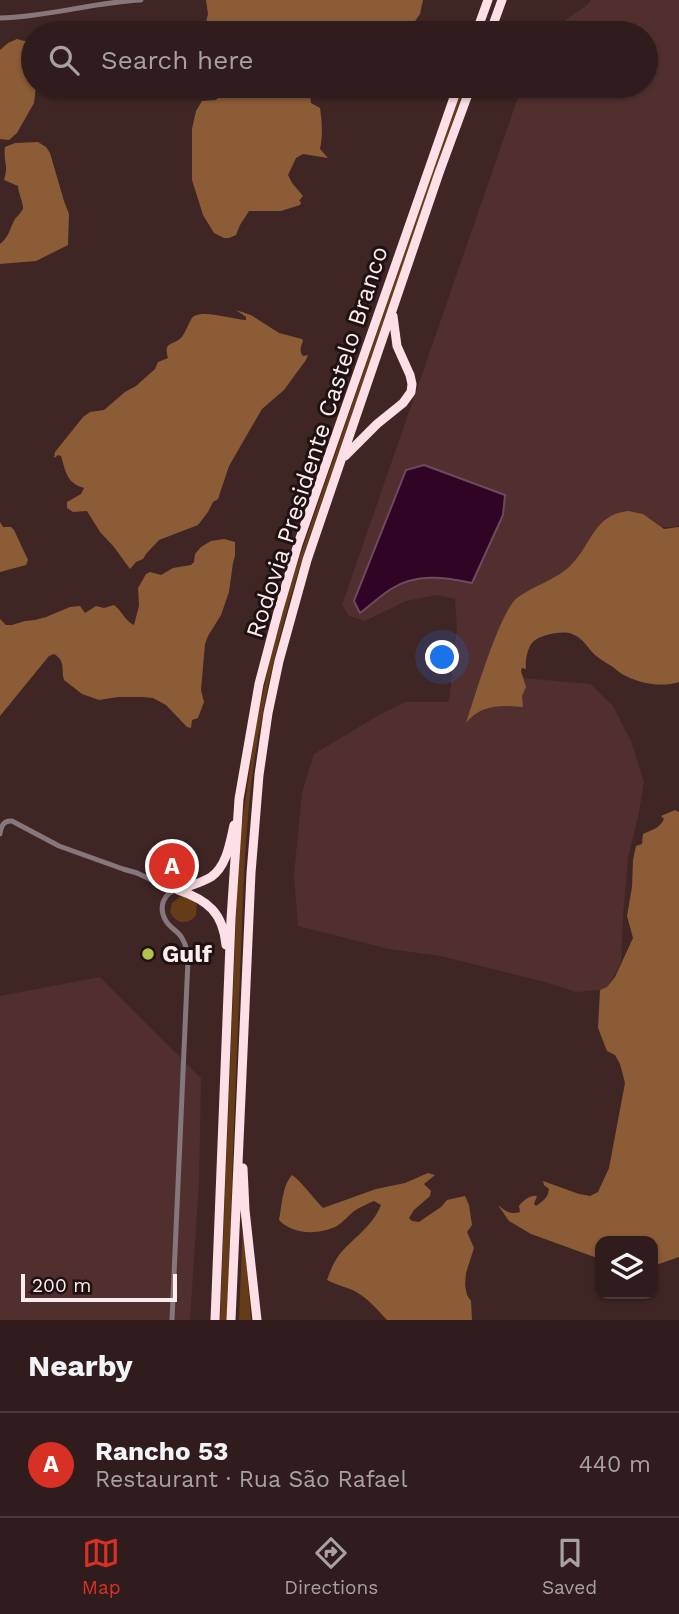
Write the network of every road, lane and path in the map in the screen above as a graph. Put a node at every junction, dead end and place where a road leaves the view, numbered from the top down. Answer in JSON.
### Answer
{"nodes":[{"id":1,"x":141,"y":0,"type":"edge"},
{"id":2,"x":488,"y":0,"type":"edge"},
{"id":3,"x":502,"y":0,"type":"edge"},
{"id":4,"x":0,"y":18,"type":"edge"},
{"id":5,"x":480,"y":21,"type":"edge"},
{"id":6,"x":494,"y":21,"type":"edge"},
{"id":7,"x":454,"y":98,"type":"edge"},
{"id":8,"x":467,"y":98,"type":"edge"},
{"id":9,"x":393,"y":310,"type":"junction"},
{"id":10,"x":342,"y":460,"type":"junction"},
{"id":11,"x":239,"y":799,"type":"junction"},
{"id":12,"x":0,"y":834,"type":"edge"},
{"id":13,"x":177,"y":890,"type":"junction"},
{"id":14,"x":230,"y":980,"type":"junction"},
{"id":15,"x":240,"y":1116,"type":"junction"},
{"id":16,"x":172,"y":1320,"type":"edge"},
{"id":17,"x":215,"y":1320,"type":"edge"},
{"id":18,"x":231,"y":1320,"type":"edge"},
{"id":19,"x":257,"y":1320,"type":"edge"}],
"edges":[{"from":1,"to":4,"type":"street"},
{"from":2,"to":5,"type":"highway"},
{"from":3,"to":6,"type":"highway"},
{"from":7,"to":11,"type":"highway","name":"Rodovia Presidente Castelo Branco"},
{"from":8,"to":9,"type":"highway","name":"Rodovia Presidente Castelo Branco"},
{"from":9,"to":10,"type":"highway","name":"Rodovia Presidente Castelo Branco"},
{"from":9,"to":10,"type":"highway"},
{"from":10,"to":15,"type":"highway","name":"Rodovia Presidente Castelo Branco"},
{"from":11,"to":13,"type":"highway"},
{"from":11,"to":14,"type":"highway","name":"Rodovia Presidente Castelo Branco"},
{"from":12,"to":13,"type":"street"},
{"from":13,"to":14,"type":"highway"},
{"from":13,"to":16,"type":"street"},
{"from":14,"to":17,"type":"highway","name":"Rodovia Presidente Castelo Branco"},
{"from":15,"to":18,"type":"highway","name":"Rodovia Presidente Castelo Branco"},
{"from":15,"to":19,"type":"highway"}]}
